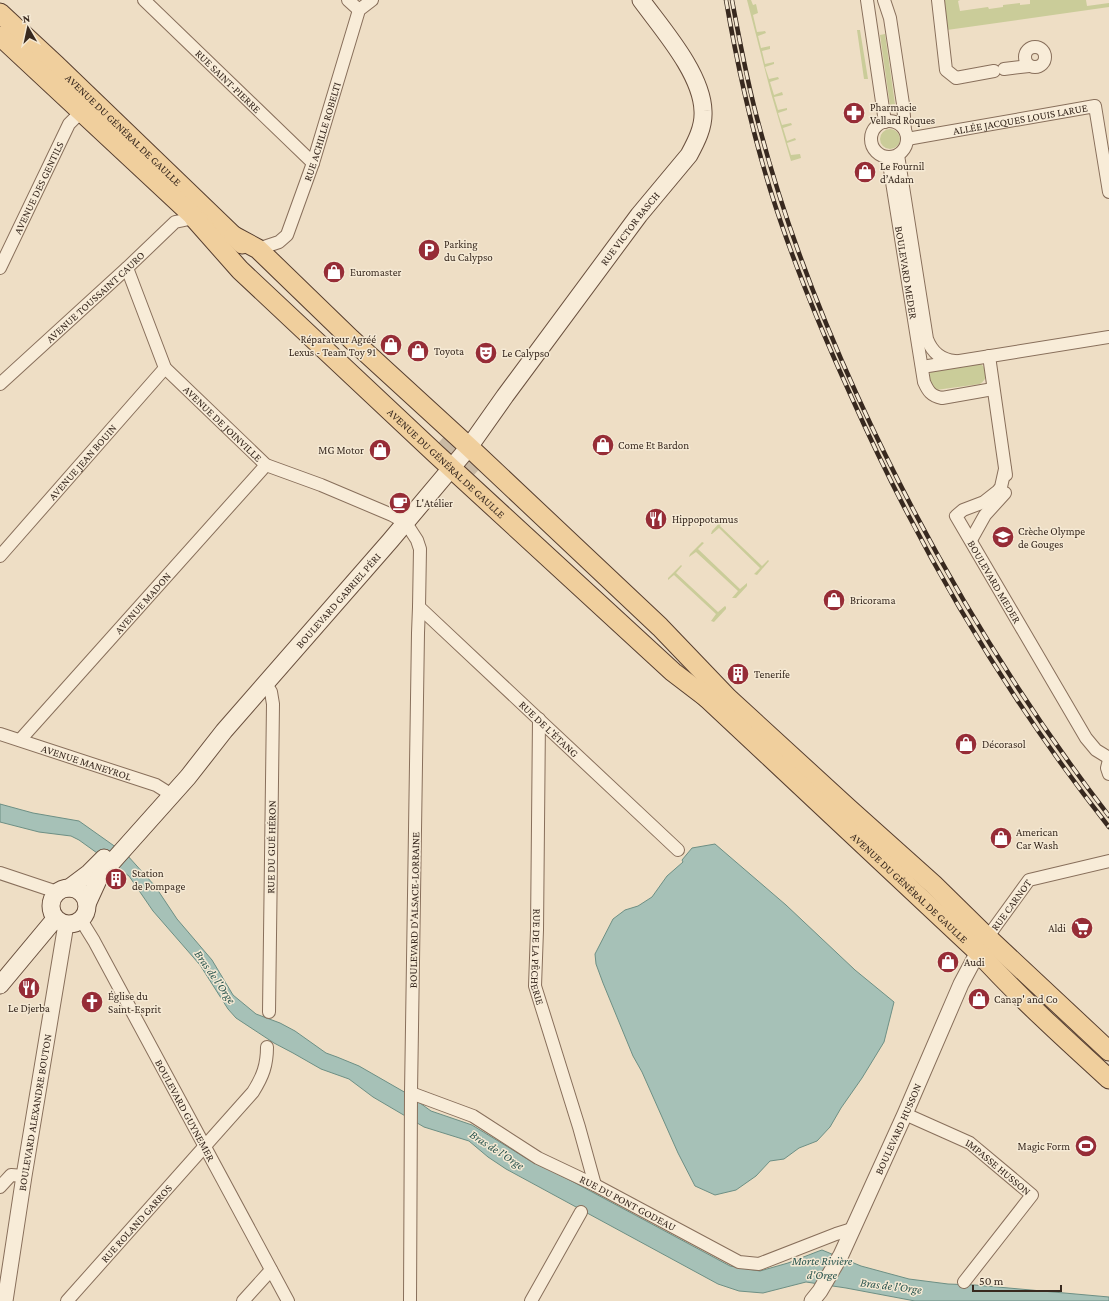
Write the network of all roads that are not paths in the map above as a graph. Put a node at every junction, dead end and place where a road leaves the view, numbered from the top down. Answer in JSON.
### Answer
{"nodes":[{"id":1,"x":144,"y":0,"type":"edge"},
{"id":2,"x":348,"y":0,"type":"edge"},
{"id":3,"x":372,"y":0,"type":"edge"},
{"id":4,"x":641,"y":0,"type":"edge"},
{"id":5,"x":867,"y":0,"type":"edge"},
{"id":6,"x":884,"y":0,"type":"edge"},
{"id":7,"x":938,"y":0,"type":"edge"},
{"id":8,"x":359,"y":10,"type":"junction"},
{"id":9,"x":4,"y":24,"type":"edge"},
{"id":10,"x":1029,"y":66,"type":"dead end"},
{"id":11,"x":81,"y":112,"type":"junction"},
{"id":12,"x":885,"y":122,"type":"junction"},
{"id":13,"x":906,"y":134,"type":"junction"},
{"id":14,"x":893,"y":156,"type":"junction"},
{"id":15,"x":312,"y":163,"type":"junction"},
{"id":16,"x":1109,"y":192,"type":"edge"},
{"id":17,"x":194,"y":218,"type":"junction"},
{"id":18,"x":234,"y":236,"type":"junction"},
{"id":19,"x":258,"y":249,"type":"junction"},
{"id":20,"x":0,"y":268,"type":"edge"},
{"id":21,"x":127,"y":268,"type":"junction"},
{"id":22,"x":292,"y":301,"type":"junction"},
{"id":23,"x":1109,"y":337,"type":"edge"},
{"id":24,"x":989,"y":356,"type":"junction"},
{"id":25,"x":955,"y":361,"type":"junction"},
{"id":26,"x":922,"y":367,"type":"junction"},
{"id":27,"x":164,"y":368,"type":"junction"},
{"id":28,"x":0,"y":384,"type":"edge"},
{"id":29,"x":993,"y":389,"type":"junction"},
{"id":30,"x":441,"y":440,"type":"tunnel mouth"},
{"id":31,"x":469,"y":447,"type":"junction"},
{"id":32,"x":266,"y":465,"type":"junction"},
{"id":33,"x":452,"y":468,"type":"junction"},
{"id":34,"x":1006,"y":469,"type":"junction"},
{"id":35,"x":481,"y":477,"type":"tunnel mouth"},
{"id":36,"x":406,"y":523,"type":"junction"},
{"id":37,"x":971,"y":540,"type":"junction"},
{"id":38,"x":0,"y":556,"type":"edge"},
{"id":39,"x":419,"y":607,"type":"junction"},
{"id":40,"x":645,"y":630,"type":"junction"},
{"id":41,"x":266,"y":684,"type":"junction"},
{"id":42,"x":707,"y":698,"type":"junction"},
{"id":43,"x":728,"y":698,"type":"junction"},
{"id":44,"x":539,"y":719,"type":"junction"},
{"id":45,"x":0,"y":734,"type":"edge"},
{"id":46,"x":20,"y":740,"type":"junction"},
{"id":47,"x":1109,"y":759,"type":"edge"},
{"id":48,"x":1109,"y":774,"type":"edge"},
{"id":49,"x":167,"y":791,"type":"junction"},
{"id":50,"x":678,"y":850,"type":"dead end"},
{"id":51,"x":1109,"y":861,"type":"edge"},
{"id":52,"x":106,"y":862,"type":"junction"},
{"id":53,"x":0,"y":873,"type":"edge"},
{"id":54,"x":63,"y":890,"type":"junction"},
{"id":55,"x":87,"y":904,"type":"junction"},
{"id":56,"x":68,"y":921,"type":"junction"},
{"id":57,"x":982,"y":945,"type":"junction"},
{"id":58,"x":0,"y":985,"type":"edge"},
{"id":59,"x":269,"y":1012,"type":"dead end"},
{"id":60,"x":267,"y":1047,"type":"dead end"},
{"id":61,"x":1109,"y":1051,"type":"edge"},
{"id":62,"x":1109,"y":1079,"type":"edge"},
{"id":63,"x":411,"y":1093,"type":"junction"},
{"id":64,"x":905,"y":1114,"type":"junction"},
{"id":65,"x":205,"y":1146,"type":"junction"},
{"id":66,"x":24,"y":1176,"type":"junction"},
{"id":67,"x":595,"y":1185,"type":"junction"},
{"id":68,"x":0,"y":1187,"type":"edge"},
{"id":69,"x":581,"y":1212,"type":"dead end"},
{"id":70,"x":852,"y":1229,"type":"junction"},
{"id":71,"x":271,"y":1270,"type":"junction"},
{"id":72,"x":964,"y":1282,"type":"dead end"},
{"id":73,"x":816,"y":1296,"type":"edge"},
{"id":74,"x":5,"y":1301,"type":"edge"},
{"id":75,"x":67,"y":1301,"type":"edge"},
{"id":76,"x":243,"y":1301,"type":"edge"},
{"id":77,"x":288,"y":1301,"type":"edge"},
{"id":78,"x":410,"y":1301,"type":"edge"},
{"id":79,"x":531,"y":1301,"type":"edge"}],
"edges":[{"from":1,"to":15,"type":"street","name":"RUE SAINT-PIERRE"},
{"from":2,"to":8,"type":"street"},
{"from":3,"to":8,"type":"street"},
{"from":4,"to":31,"type":"main road","name":"RUE VICTOR BASCH"},
{"from":5,"to":12,"type":"street"},
{"from":6,"to":13,"type":"street"},
{"from":7,"to":10,"type":"street"},
{"from":8,"to":15,"type":"street","name":"RUE ACHILLE ROBELTI"},
{"from":9,"to":11,"type":"main road","name":"AVENUE DU GÉNÉRAL DE GAULLE"},
{"from":9,"to":18,"type":"main road","name":"AVENUE DU GÉNÉRAL DE GAULLE"},
{"from":11,"to":17,"type":"main road","name":"AVENUE DU GÉNÉRAL DE GAULLE"},
{"from":11,"to":20,"type":"street","name":"AVENUE DES GENTILS"},
{"from":12,"to":13,"type":"street"},
{"from":12,"to":14,"type":"street"},
{"from":13,"to":14,"type":"street"},
{"from":13,"to":16,"type":"street","name":"ALLÉE JACQUES LOUIS LARUE"},
{"from":14,"to":25,"type":"street"},
{"from":14,"to":26,"type":"street","name":"BOULEVARD MEDER"},
{"from":15,"to":19,"type":"street","name":"RUE ACHILLE ROBELTI"},
{"from":17,"to":21,"type":"street","name":"AVENUE TOUSSAINT CAURO"},
{"from":17,"to":22,"type":"main road","name":"AVENUE DU GÉNÉRAL DE GAULLE"},
{"from":17,"to":33,"type":"main road","name":"AVENUE DU GÉNÉRAL DE GAULLE"},
{"from":18,"to":19,"type":"main road","name":"AVENUE DU GÉNÉRAL DE GAULLE"},
{"from":18,"to":22,"type":"main road","name":"AVENUE DU GÉNÉRAL DE GAULLE"},
{"from":19,"to":31,"type":"main road","name":"AVENUE DU GÉNÉRAL DE GAULLE"},
{"from":21,"to":27,"type":"street","name":"AVENUE DE JOINVILLE"},
{"from":21,"to":28,"type":"street","name":"AVENUE TOUSSAINT CAURO"},
{"from":22,"to":30,"type":"main road","name":"AVENUE DU GÉNÉRAL DE GAULLE"},
{"from":23,"to":24,"type":"street"},
{"from":24,"to":25,"type":"street"},
{"from":24,"to":29,"type":"street","name":"BOULEVARD MEDER"},
{"from":25,"to":26,"type":"street"},
{"from":26,"to":29,"type":"street","name":"BOULEVARD MEDER"},
{"from":27,"to":32,"type":"street","name":"AVENUE DE JOINVILLE"},
{"from":27,"to":38,"type":"street","name":"AVENUE JEAN BOUIN"},
{"from":29,"to":34,"type":"street","name":"BOULEVARD MEDER"},
{"from":31,"to":33,"type":"main road","name":"RUE VICTOR BASCH"},
{"from":31,"to":43,"type":"main road","name":"AVENUE DU GÉNÉRAL DE GAULLE"},
{"from":32,"to":36,"type":"street","name":"AVENUE DE JOINVILLE"},
{"from":32,"to":46,"type":"street","name":"AVENUE MADON"},
{"from":33,"to":36,"type":"main road","name":"BOULEVARD GABRIEL PÉRI"},
{"from":33,"to":42,"type":"main road","name":"AVENUE DU GÉNÉRAL DE GAULLE"},
{"from":34,"to":37,"type":"street","name":"BOULEVARD MEDER"},
{"from":34,"to":37,"type":"street"},
{"from":35,"to":40,"type":"main road","name":"AVENUE DU GÉNÉRAL DE GAULLE"},
{"from":36,"to":39,"type":"street","name":"BOULEVARD D'ALSACE-LORRAINE"},
{"from":36,"to":41,"type":"main road","name":"BOULEVARD GABRIEL PÉRI"},
{"from":37,"to":47,"type":"street","name":"BOULEVARD MEDER"},
{"from":39,"to":44,"type":"street","name":"RUE DE L'ÉTANG"},
{"from":39,"to":63,"type":"street","name":"BOULEVARD D'ALSACE-LORRAINE"},
{"from":40,"to":42,"type":"main road","name":"AVENUE DU GÉNÉRAL DE GAULLE"},
{"from":40,"to":43,"type":"main road","name":"AVENUE DU GÉNÉRAL DE GAULLE"},
{"from":41,"to":49,"type":"main road","name":"BOULEVARD GABRIEL PÉRI"},
{"from":41,"to":59,"type":"street","name":"RUE DU GUÉ HÉRON"},
{"from":42,"to":57,"type":"main road","name":"AVENUE DU GÉNÉRAL DE GAULLE"},
{"from":43,"to":57,"type":"main road","name":"AVENUE DU GÉNÉRAL DE GAULLE"},
{"from":44,"to":50,"type":"street","name":"RUE DE L'ÉTANG"},
{"from":44,"to":67,"type":"street","name":"RUE DE LA PÊCHERIE"},
{"from":45,"to":46,"type":"street","name":"AVENUE MANEYROL"},
{"from":46,"to":49,"type":"street","name":"AVENUE MANEYROL"},
{"from":47,"to":48,"type":"street"},
{"from":49,"to":52,"type":"main road","name":"BOULEVARD GABRIEL PÉRI"},
{"from":51,"to":57,"type":"street","name":"RUE CARNOT"},
{"from":52,"to":54,"type":"main road","name":"BOULEVARD GABRIEL PÉRI"},
{"from":52,"to":55,"type":"main road","name":"BOULEVARD GABRIEL PÉRI"},
{"from":53,"to":54,"type":"street"},
{"from":54,"to":55,"type":"main road"},
{"from":54,"to":56,"type":"main road"},
{"from":55,"to":56,"type":"main road"},
{"from":56,"to":58,"type":"main road"},
{"from":56,"to":65,"type":"street","name":"BOULEVARD GUYNEMER"},
{"from":56,"to":66,"type":"street","name":"BOULEVARD ALEXANDRE BOUTON"},
{"from":57,"to":61,"type":"main road","name":"AVENUE DU GÉNÉRAL DE GAULLE"},
{"from":57,"to":62,"type":"main road","name":"AVENUE DU GÉNÉRAL DE GAULLE"},
{"from":57,"to":64,"type":"street","name":"BOULEVARD HUSSON"},
{"from":60,"to":65,"type":"street"},
{"from":63,"to":67,"type":"street","name":"RUE DU PONT GODEAU"},
{"from":63,"to":78,"type":"street","name":"BOULEVARD D'ALSACE-LORRAINE"},
{"from":64,"to":70,"type":"street","name":"BOULEVARD HUSSON"},
{"from":64,"to":72,"type":"street","name":"IMPASSE HUSSON"},
{"from":65,"to":71,"type":"street","name":"BOULEVARD GUYNEMER"},
{"from":65,"to":75,"type":"street","name":"RUE ROLAND GARROS"},
{"from":66,"to":68,"type":"street"},
{"from":66,"to":74,"type":"street","name":"BOULEVARD ALEXANDRE BOUTON"},
{"from":67,"to":70,"type":"street","name":"RUE DU PONT GODEAU"},
{"from":69,"to":79,"type":"street"},
{"from":70,"to":73,"type":"street","name":"BOULEVARD HUSSON"},
{"from":71,"to":76,"type":"street"},
{"from":71,"to":77,"type":"street","name":"BOULEVARD GUYNEMER"}]}
